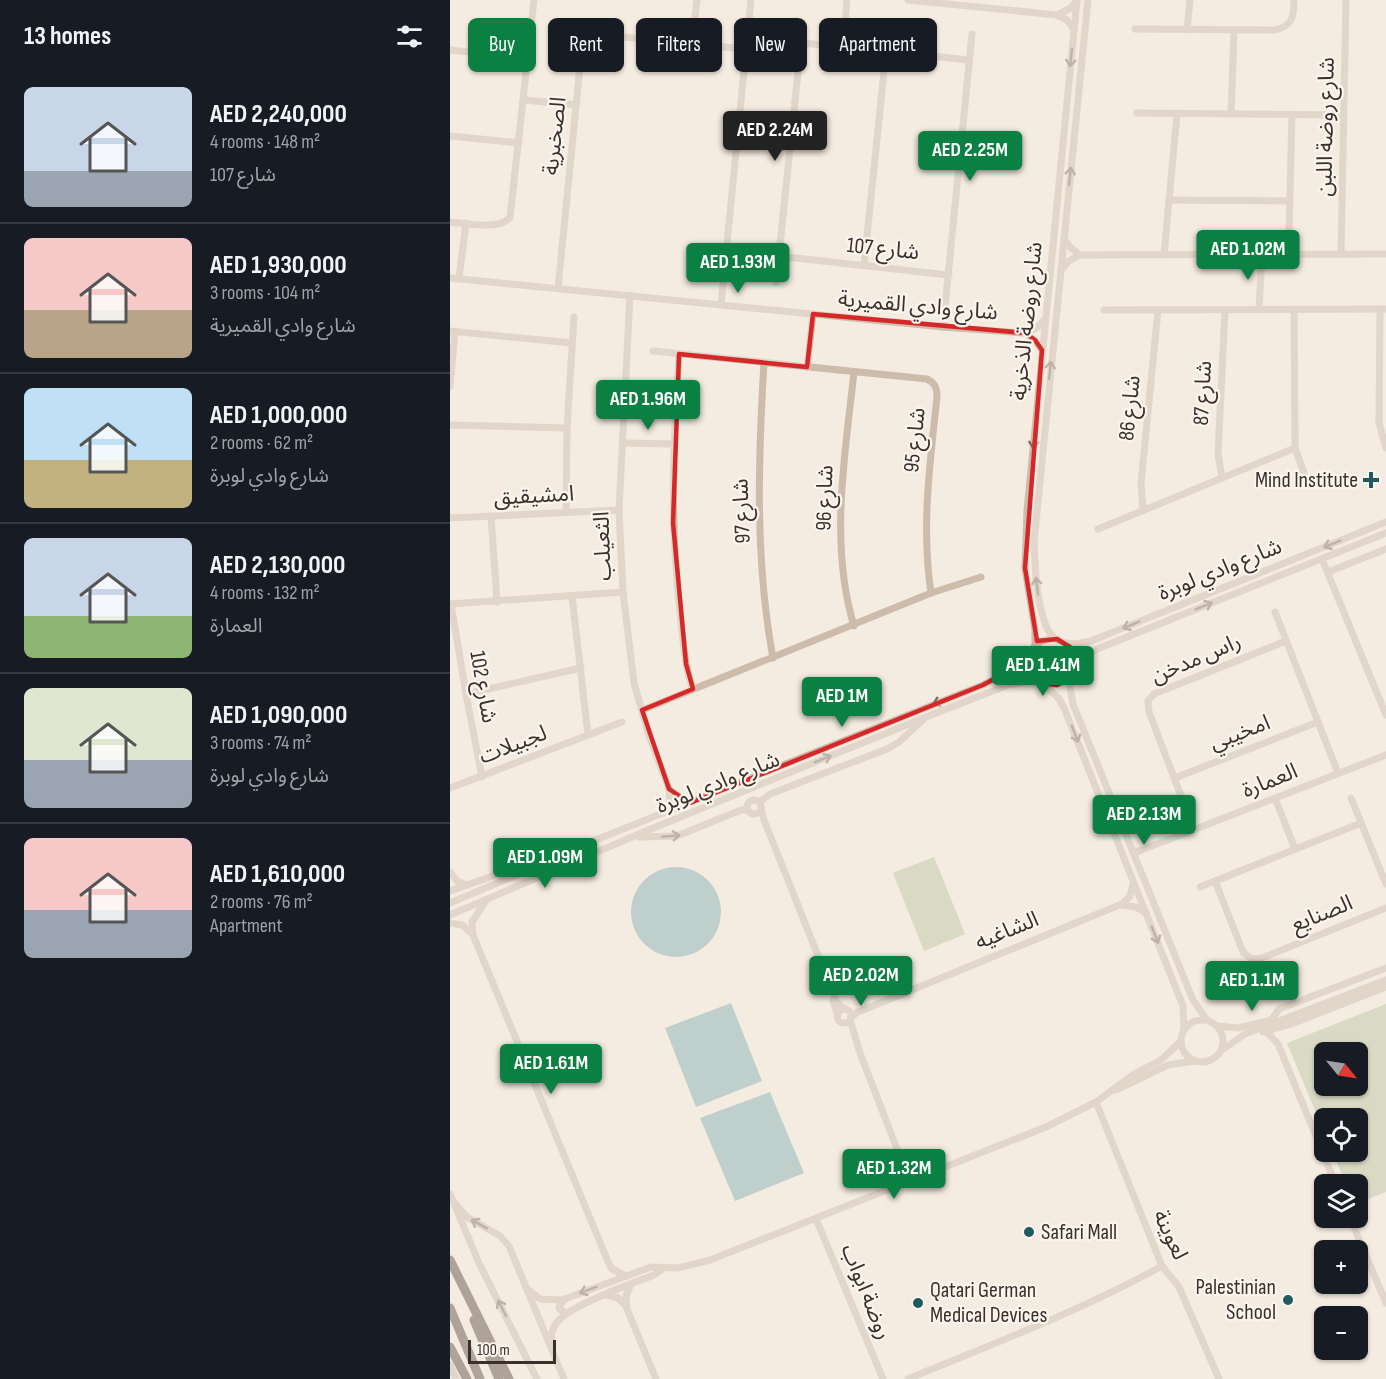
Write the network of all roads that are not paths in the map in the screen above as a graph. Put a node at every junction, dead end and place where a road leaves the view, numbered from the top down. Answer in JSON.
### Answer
{"nodes":[{"id":1,"x":534,"y":0,"type":"edge"},
{"id":2,"x":697,"y":0,"type":"edge"},
{"id":3,"x":751,"y":0,"type":"edge"},
{"id":4,"x":847,"y":0,"type":"edge"},
{"id":5,"x":908,"y":0,"type":"edge"},
{"id":6,"x":1077,"y":0,"type":"edge"},
{"id":7,"x":1088,"y":0,"type":"edge"},
{"id":8,"x":1190,"y":0,"type":"edge"},
{"id":9,"x":1294,"y":0,"type":"edge"},
{"id":10,"x":1346,"y":0,"type":"edge"},
{"id":11,"x":943,"y":2,"type":"edge"},
{"id":12,"x":1058,"y":15,"type":"junction"},
{"id":13,"x":532,"y":18,"type":"edge"},
{"id":14,"x":695,"y":18,"type":"edge"},
{"id":15,"x":749,"y":18,"type":"edge"},
{"id":16,"x":845,"y":18,"type":"edge"},
{"id":17,"x":1074,"y":29,"type":"junction"},
{"id":18,"x":1135,"y":29,"type":"dead end"},
{"id":19,"x":1187,"y":30,"type":"junction"},
{"id":20,"x":1234,"y":31,"type":"junction"},
{"id":21,"x":972,"y":34,"type":"dead end"},
{"id":22,"x":636,"y":38,"type":"edge"},
{"id":23,"x":450,"y":50,"type":"edge"},
{"id":24,"x":468,"y":52,"type":"edge"},
{"id":25,"x":937,"y":57,"type":"edge"},
{"id":26,"x":969,"y":60,"type":"junction"},
{"id":27,"x":527,"y":72,"type":"edge"},
{"id":28,"x":744,"y":72,"type":"edge"},
{"id":29,"x":798,"y":72,"type":"edge"},
{"id":30,"x":884,"y":72,"type":"edge"},
{"id":31,"x":524,"y":100,"type":"junction"},
{"id":32,"x":576,"y":105,"type":"junction"},
{"id":33,"x":1137,"y":113,"type":"dead end"},
{"id":34,"x":1177,"y":114,"type":"junction"},
{"id":35,"x":1231,"y":114,"type":"junction"},
{"id":36,"x":1292,"y":114,"type":"junction"},
{"id":37,"x":1344,"y":115,"type":"junction"},
{"id":38,"x":737,"y":134,"type":"junction"},
{"id":39,"x":450,"y":136,"type":"edge"},
{"id":40,"x":790,"y":140,"type":"junction"},
{"id":41,"x":519,"y":143,"type":"junction"},
{"id":42,"x":1169,"y":200,"type":"junction"},
{"id":43,"x":1290,"y":201,"type":"junction"},
{"id":44,"x":450,"y":222,"type":"edge"},
{"id":45,"x":466,"y":223,"type":"junction"},
{"id":46,"x":1289,"y":233,"type":"dead end"},
{"id":47,"x":1064,"y":239,"type":"junction"},
{"id":48,"x":1262,"y":254,"type":"junction"},
{"id":49,"x":1341,"y":254,"type":"junction"},
{"id":50,"x":1386,"y":254,"type":"edge"},
{"id":51,"x":1080,"y":255,"type":"junction"},
{"id":52,"x":1164,"y":255,"type":"junction"},
{"id":53,"x":778,"y":256,"type":"junction"},
{"id":54,"x":864,"y":265,"type":"junction"},
{"id":55,"x":1060,"y":271,"type":"junction"},
{"id":56,"x":948,"y":275,"type":"junction"},
{"id":57,"x":450,"y":278,"type":"edge"},
{"id":58,"x":459,"y":279,"type":"junction"},
{"id":59,"x":776,"y":283,"type":"dead end"},
{"id":60,"x":558,"y":288,"type":"junction"},
{"id":61,"x":630,"y":295,"type":"junction"},
{"id":62,"x":721,"y":304,"type":"junction"},
{"id":63,"x":1104,"y":309,"type":"dead end"},
{"id":64,"x":1259,"y":309,"type":"junction"},
{"id":65,"x":1294,"y":309,"type":"junction"},
{"id":66,"x":1383,"y":309,"type":"edge"},
{"id":67,"x":1158,"y":310,"type":"junction"},
{"id":68,"x":1225,"y":310,"type":"junction"},
{"id":69,"x":813,"y":314,"type":"junction"},
{"id":70,"x":574,"y":317,"type":"dead end"},
{"id":71,"x":1045,"y":318,"type":"junction"},
{"id":72,"x":943,"y":327,"type":"junction"},
{"id":73,"x":452,"y":331,"type":"edge"},
{"id":74,"x":1025,"y":333,"type":"junction"},
{"id":75,"x":572,"y":343,"type":"junction"},
{"id":76,"x":1042,"y":350,"type":"junction"},
{"id":77,"x":653,"y":351,"type":"dead end"},
{"id":78,"x":680,"y":354,"type":"junction"},
{"id":79,"x":764,"y":363,"type":"junction"},
{"id":80,"x":807,"y":367,"type":"junction"},
{"id":81,"x":855,"y":372,"type":"junction"},
{"id":82,"x":450,"y":386,"type":"edge"},
{"id":83,"x":1383,"y":410,"type":"edge"},
{"id":84,"x":450,"y":425,"type":"edge"},
{"id":85,"x":567,"y":428,"type":"junction"},
{"id":86,"x":623,"y":443,"type":"junction"},
{"id":87,"x":673,"y":444,"type":"junction"},
{"id":88,"x":1295,"y":448,"type":"junction"},
{"id":89,"x":1386,"y":448,"type":"edge"},
{"id":90,"x":1304,"y":472,"type":"dead end"},
{"id":91,"x":1222,"y":478,"type":"junction"},
{"id":92,"x":619,"y":510,"type":"junction"},
{"id":93,"x":1143,"y":510,"type":"junction"},
{"id":94,"x":566,"y":512,"type":"junction"},
{"id":95,"x":491,"y":516,"type":"junction"},
{"id":96,"x":450,"y":518,"type":"edge"},
{"id":97,"x":1386,"y":522,"type":"edge"},
{"id":98,"x":1098,"y":528,"type":"dead end"},
{"id":99,"x":1386,"y":533,"type":"edge"},
{"id":100,"x":1386,"y":549,"type":"edge"},
{"id":101,"x":1322,"y":559,"type":"junction"},
{"id":102,"x":1328,"y":572,"type":"junction"},
{"id":103,"x":981,"y":577,"type":"dead end"},
{"id":104,"x":623,"y":592,"type":"junction"},
{"id":105,"x":931,"y":593,"type":"junction"},
{"id":106,"x":572,"y":596,"type":"junction"},
{"id":107,"x":497,"y":602,"type":"junction"},
{"id":108,"x":451,"y":604,"type":"edge"},
{"id":109,"x":1275,"y":612,"type":"dead end"},
{"id":110,"x":854,"y":626,"type":"junction"},
{"id":111,"x":1057,"y":639,"type":"junction"},
{"id":112,"x":1286,"y":641,"type":"junction"},
{"id":113,"x":1065,"y":643,"type":"junction"},
{"id":114,"x":1035,"y":645,"type":"junction"},
{"id":115,"x":1029,"y":655,"type":"junction"},
{"id":116,"x":773,"y":658,"type":"junction"},
{"id":117,"x":1074,"y":664,"type":"junction"},
{"id":118,"x":581,"y":668,"type":"junction"},
{"id":119,"x":1071,"y":674,"type":"junction"},
{"id":120,"x":1036,"y":680,"type":"junction"},
{"id":121,"x":1045,"y":684,"type":"junction"},
{"id":122,"x":693,"y":689,"type":"junction"},
{"id":123,"x":465,"y":694,"type":"junction"},
{"id":124,"x":642,"y":710,"type":"junction"},
{"id":125,"x":1386,"y":715,"type":"edge"},
{"id":126,"x":926,"y":717,"type":"junction"},
{"id":127,"x":622,"y":722,"type":"dead end"},
{"id":128,"x":1318,"y":722,"type":"junction"},
{"id":129,"x":588,"y":735,"type":"junction"},
{"id":130,"x":1386,"y":755,"type":"edge"},
{"id":131,"x":1338,"y":773,"type":"junction"},
{"id":132,"x":482,"y":777,"type":"junction"},
{"id":133,"x":1175,"y":778,"type":"junction"},
{"id":134,"x":450,"y":788,"type":"edge"},
{"id":135,"x":669,"y":789,"type":"junction"},
{"id":136,"x":1275,"y":798,"type":"junction"},
{"id":137,"x":1351,"y":798,"type":"dead end"},
{"id":138,"x":690,"y":802,"type":"junction"},
{"id":139,"x":756,"y":809,"type":"junction"},
{"id":140,"x":664,"y":813,"type":"junction"},
{"id":141,"x":1361,"y":823,"type":"junction"},
{"id":142,"x":1194,"y":830,"type":"junction"},
{"id":143,"x":593,"y":841,"type":"junction"},
{"id":144,"x":1295,"y":849,"type":"junction"},
{"id":145,"x":1134,"y":853,"type":"junction"},
{"id":146,"x":595,"y":854,"type":"junction"},
{"id":147,"x":450,"y":872,"type":"edge"},
{"id":148,"x":1215,"y":881,"type":"junction"},
{"id":149,"x":1133,"y":882,"type":"junction"},
{"id":150,"x":1386,"y":884,"type":"edge"},
{"id":151,"x":467,"y":885,"type":"junction"},
{"id":152,"x":1200,"y":887,"type":"dead end"},
{"id":153,"x":450,"y":891,"type":"edge"},
{"id":154,"x":486,"y":900,"type":"junction"},
{"id":155,"x":450,"y":903,"type":"edge"},
{"id":156,"x":1120,"y":905,"type":"junction"},
{"id":157,"x":1386,"y":908,"type":"edge"},
{"id":158,"x":1146,"y":914,"type":"junction"},
{"id":159,"x":450,"y":915,"type":"edge"},
{"id":160,"x":450,"y":923,"type":"edge"},
{"id":161,"x":473,"y":935,"type":"junction"},
{"id":162,"x":1386,"y":968,"type":"edge"},
{"id":163,"x":1386,"y":980,"type":"edge"},
{"id":164,"x":1386,"y":987,"type":"edge"},
{"id":165,"x":873,"y":1005,"type":"junction"},
{"id":166,"x":845,"y":1010,"type":"junction"},
{"id":167,"x":838,"y":1015,"type":"junction"},
{"id":168,"x":850,"y":1019,"type":"junction"},
{"id":169,"x":1272,"y":1019,"type":"junction"},
{"id":170,"x":1207,"y":1020,"type":"junction"},
{"id":171,"x":842,"y":1022,"type":"junction"},
{"id":172,"x":1284,"y":1022,"type":"junction"},
{"id":173,"x":1218,"y":1025,"type":"junction"},
{"id":174,"x":1184,"y":1030,"type":"junction"},
{"id":175,"x":1251,"y":1032,"type":"junction"},
{"id":176,"x":1266,"y":1032,"type":"junction"},
{"id":177,"x":1181,"y":1041,"type":"junction"},
{"id":178,"x":1278,"y":1044,"type":"junction"},
{"id":179,"x":1222,"y":1050,"type":"junction"},
{"id":180,"x":860,"y":1053,"type":"junction"},
{"id":181,"x":1197,"y":1061,"type":"junction"},
{"id":182,"x":1111,"y":1092,"type":"junction"},
{"id":183,"x":1096,"y":1102,"type":"junction"},
{"id":184,"x":1331,"y":1174,"type":"edge"},
{"id":185,"x":909,"y":1180,"type":"junction"},
{"id":186,"x":451,"y":1197,"type":"edge"},
{"id":187,"x":816,"y":1219,"type":"junction"},
{"id":188,"x":1354,"y":1228,"type":"edge"},
{"id":189,"x":450,"y":1261,"type":"edge"},
{"id":190,"x":609,"y":1264,"type":"junction"},
{"id":191,"x":1162,"y":1266,"type":"junction"},
{"id":192,"x":664,"y":1268,"type":"junction"},
{"id":193,"x":626,"y":1276,"type":"junction"},
{"id":194,"x":606,"y":1284,"type":"junction"},
{"id":195,"x":631,"y":1284,"type":"junction"},
{"id":196,"x":526,"y":1288,"type":"junction"},
{"id":197,"x":607,"y":1294,"type":"junction"},
{"id":198,"x":565,"y":1299,"type":"junction"},
{"id":199,"x":1386,"y":1303,"type":"edge"},
{"id":200,"x":450,"y":1308,"type":"edge"},
{"id":201,"x":627,"y":1309,"type":"junction"},
{"id":202,"x":568,"y":1312,"type":"junction"},
{"id":203,"x":450,"y":1347,"type":"edge"},
{"id":204,"x":553,"y":1354,"type":"junction"},
{"id":205,"x":450,"y":1365,"type":"edge"},
{"id":206,"x":456,"y":1379,"type":"edge"},
{"id":207,"x":467,"y":1379,"type":"edge"},
{"id":208,"x":480,"y":1379,"type":"edge"},
{"id":209,"x":499,"y":1379,"type":"edge"},
{"id":210,"x":509,"y":1379,"type":"edge"},
{"id":211,"x":537,"y":1379,"type":"edge"},
{"id":212,"x":564,"y":1379,"type":"edge"},
{"id":213,"x":656,"y":1379,"type":"edge"},
{"id":214,"x":883,"y":1379,"type":"edge"},
{"id":215,"x":908,"y":1379,"type":"edge"},
{"id":216,"x":1219,"y":1379,"type":"edge"}],
"edges":[{"from":1,"to":13,"type":"street"},
{"from":2,"to":14,"type":"street"},
{"from":3,"to":15,"type":"street"},
{"from":4,"to":16,"type":"street"},
{"from":5,"to":11,"type":"street"},
{"from":6,"to":12,"type":"street"},
{"from":6,"to":17,"type":"street","name":"شارع روضة الذخرية"},
{"from":47,"to":7,"type":"street","name":"شارع روضة الذخرية","one_way":true},
{"from":8,"to":19,"type":"street"},
{"from":9,"to":20,"type":"street"},
{"from":10,"to":37,"type":"street","name":"شارع روضة اللبن"},
{"from":11,"to":12,"type":"street"},
{"from":12,"to":17,"type":"street"},
{"from":17,"to":71,"type":"street","name":"شارع روضة الذخرية","one_way":true},
{"from":18,"to":19,"type":"street"},
{"from":19,"to":20,"type":"street"},
{"from":20,"to":35,"type":"street"},
{"from":21,"to":26,"type":"street","name":"شارع 107"},
{"from":22,"to":32,"type":"street","name":"الصخبرية"},
{"from":23,"to":24,"type":"street"},
{"from":25,"to":26,"type":"street"},
{"from":26,"to":56,"type":"street","name":"شارع 107"},
{"from":27,"to":31,"type":"street"},
{"from":28,"to":38,"type":"street"},
{"from":29,"to":40,"type":"street"},
{"from":30,"to":54,"type":"street"},
{"from":31,"to":32,"type":"street"},
{"from":31,"to":41,"type":"street"},
{"from":32,"to":60,"type":"street","name":"الصخبرية"},
{"from":33,"to":34,"type":"street"},
{"from":34,"to":35,"type":"street"},
{"from":34,"to":42,"type":"street"},
{"from":35,"to":36,"type":"street"},
{"from":36,"to":37,"type":"street"},
{"from":36,"to":43,"type":"street"},
{"from":37,"to":49,"type":"street","name":"شارع روضة اللبن"},
{"from":38,"to":40,"type":"street"},
{"from":38,"to":62,"type":"street"},
{"from":39,"to":41,"type":"street"},
{"from":40,"to":53,"type":"street"},
{"from":41,"to":45,"type":"street"},
{"from":42,"to":43,"type":"street"},
{"from":42,"to":52,"type":"street"},
{"from":43,"to":46,"type":"street"},
{"from":44,"to":45,"type":"street"},
{"from":45,"to":58,"type":"street"},
{"from":47,"to":51,"type":"street"},
{"from":47,"to":55,"type":"street","name":"شارع روضة الذخرية"},
{"from":48,"to":49,"type":"street"},
{"from":48,"to":52,"type":"street"},
{"from":48,"to":64,"type":"street"},
{"from":49,"to":50,"type":"street"},
{"from":51,"to":52,"type":"street"},
{"from":51,"to":55,"type":"street"},
{"from":53,"to":54,"type":"street","name":"شارع 107"},
{"from":53,"to":59,"type":"street"},
{"from":54,"to":56,"type":"street","name":"شارع 107"},
{"from":111,"to":55,"type":"street","name":"شارع روضة الذخرية","one_way":true},
{"from":56,"to":72,"type":"street","name":"شارع 107"},
{"from":57,"to":58,"type":"street","name":"شارع وادي القميرية"},
{"from":58,"to":60,"type":"street","name":"شارع وادي القميرية"},
{"from":60,"to":61,"type":"street","name":"شارع وادي القميرية"},
{"from":61,"to":62,"type":"street","name":"شارع وادي القميرية"},
{"from":61,"to":86,"type":"street","name":"الثعيلب"},
{"from":62,"to":69,"type":"street","name":"شارع وادي القميرية"},
{"from":63,"to":67,"type":"street"},
{"from":64,"to":65,"type":"street"},
{"from":64,"to":68,"type":"street"},
{"from":65,"to":66,"type":"street"},
{"from":65,"to":88,"type":"street"},
{"from":66,"to":83,"type":"street"},
{"from":67,"to":68,"type":"street"},
{"from":67,"to":93,"type":"street","name":"شارع 86"},
{"from":68,"to":91,"type":"street","name":"شارع 87"},
{"from":69,"to":72,"type":"street","name":"شارع وادي القميرية"},
{"from":69,"to":80,"type":"street"},
{"from":70,"to":75,"type":"street"},
{"from":71,"to":74,"type":"street","name":"شارع وادي القميرية"},
{"from":71,"to":76,"type":"street","name":"شارع روضة الذخرية"},
{"from":72,"to":74,"type":"street","name":"شارع وادي القميرية"},
{"from":73,"to":75,"type":"street"},
{"from":73,"to":82,"type":"street"},
{"from":74,"to":76,"type":"street","name":"شارع وادي القميرية"},
{"from":75,"to":85,"type":"street"},
{"from":76,"to":114,"type":"street","name":"شارع روضة الذخرية","one_way":true},
{"from":77,"to":78,"type":"street","name":"شارع 95"},
{"from":78,"to":79,"type":"street","name":"شارع 95"},
{"from":78,"to":87,"type":"street"},
{"from":79,"to":80,"type":"street","name":"شارع 95"},
{"from":79,"to":116,"type":"street","name":"شارع 97"},
{"from":80,"to":81,"type":"street","name":"شارع 95"},
{"from":81,"to":105,"type":"street","name":"شارع 95"},
{"from":81,"to":110,"type":"street","name":"شارع 96"},
{"from":83,"to":89,"type":"street"},
{"from":84,"to":85,"type":"street"},
{"from":85,"to":94,"type":"street"},
{"from":86,"to":87,"type":"street"},
{"from":86,"to":92,"type":"street","name":"الثعيلب"},
{"from":87,"to":122,"type":"street"},
{"from":88,"to":90,"type":"street"},
{"from":88,"to":91,"type":"street"},
{"from":91,"to":93,"type":"street"},
{"from":92,"to":94,"type":"street","name":"امشيقيق"},
{"from":92,"to":104,"type":"street","name":"الثعيلب"},
{"from":93,"to":98,"type":"street"},
{"from":94,"to":95,"type":"street","name":"امشيقيق"},
{"from":95,"to":96,"type":"street","name":"امشيقيق"},
{"from":95,"to":107,"type":"street"},
{"from":97,"to":113,"type":"street","name":"شارع وادي لوبرة","one_way":true},
{"from":99,"to":101,"type":"street","name":"شارع وادي لوبرة"},
{"from":100,"to":102,"type":"street"},
{"from":101,"to":102,"type":"street"},
{"from":117,"to":101,"type":"street","name":"شارع وادي لوبرة","one_way":true},
{"from":102,"to":125,"type":"street"},
{"from":103,"to":105,"type":"street"},
{"from":104,"to":106,"type":"street"},
{"from":104,"to":124,"type":"street","name":"الثعيلب"},
{"from":105,"to":110,"type":"street"},
{"from":106,"to":107,"type":"street"},
{"from":106,"to":118,"type":"street"},
{"from":107,"to":108,"type":"street"},
{"from":108,"to":123,"type":"street","name":"شارع 102"},
{"from":109,"to":112,"type":"street"},
{"from":110,"to":116,"type":"street"},
{"from":111,"to":113,"type":"street"},
{"from":111,"to":114,"type":"street"},
{"from":112,"to":128,"type":"street"},
{"from":112,"to":133,"type":"street","name":"راس مدخن"},
{"from":113,"to":117,"type":"street"},
{"from":114,"to":115,"type":"street"},
{"from":115,"to":120,"type":"street"},
{"from":115,"to":138,"type":"street","name":"شارع وادي لوبرة","one_way":true},
{"from":116,"to":122,"type":"street"},
{"from":117,"to":119,"type":"street"},
{"from":118,"to":123,"type":"street"},
{"from":118,"to":129,"type":"street"},
{"from":119,"to":121,"type":"street"},
{"from":119,"to":145,"type":"street"},
{"from":120,"to":121,"type":"street"},
{"from":120,"to":126,"type":"street","name":"شارع وادي لوبرة"},
{"from":121,"to":149,"type":"street","one_way":true},
{"from":122,"to":124,"type":"street"},
{"from":123,"to":132,"type":"street","name":"شارع 102"},
{"from":124,"to":135,"type":"street","name":"الثعيلب"},
{"from":126,"to":139,"type":"street"},
{"from":146,"to":126,"type":"street","name":"شارع وادي لوبرة","one_way":true},
{"from":127,"to":129,"type":"street","name":"لجبيلات"},
{"from":128,"to":131,"type":"street"},
{"from":128,"to":133,"type":"street","name":"امخيبي"},
{"from":129,"to":132,"type":"street","name":"لجبيلات"},
{"from":130,"to":131,"type":"street","name":"العمارة"},
{"from":131,"to":136,"type":"street","name":"العمارة"},
{"from":132,"to":134,"type":"street","name":"لجبيلات"},
{"from":133,"to":142,"type":"street","name":"راس مدخن"},
{"from":135,"to":138,"type":"street"},
{"from":135,"to":140,"type":"street"},
{"from":136,"to":142,"type":"street","name":"العمارة"},
{"from":136,"to":144,"type":"street"},
{"from":137,"to":141,"type":"street"},
{"from":138,"to":140,"type":"street","name":"شارع وادي لوبرة"},
{"from":146,"to":139,"type":"street","one_way":true},
{"from":139,"to":166,"type":"street"},
{"from":139,"to":167,"type":"street"},
{"from":140,"to":143,"type":"street","name":"شارع وادي لوبرة"},
{"from":141,"to":144,"type":"street"},
{"from":141,"to":150,"type":"street"},
{"from":142,"to":145,"type":"street","name":"العمارة"},
{"from":143,"to":151,"type":"street","name":"شارع وادي لوبرة"},
{"from":143,"to":155,"type":"street"},
{"from":144,"to":148,"type":"street"},
{"from":145,"to":170,"type":"street"},
{"from":146,"to":154,"type":"street","name":"شارع وادي لوبرة"},
{"from":147,"to":151,"type":"street"},
{"from":148,"to":152,"type":"street"},
{"from":148,"to":157,"type":"street","name":"الصنايع"},
{"from":149,"to":156,"type":"street"},
{"from":149,"to":158,"type":"street"},
{"from":151,"to":153,"type":"street","name":"شارع وادي لوبرة"},
{"from":154,"to":159,"type":"street","name":"شارع وادي لوبرة"},
{"from":154,"to":161,"type":"street"},
{"from":156,"to":158,"type":"street"},
{"from":156,"to":165,"type":"street","name":"الشاغيه"},
{"from":158,"to":174,"type":"street","one_way":true},
{"from":160,"to":161,"type":"street"},
{"from":161,"to":190,"type":"street"},
{"from":162,"to":169,"type":"street"},
{"from":163,"to":172,"type":"street"},
{"from":164,"to":172,"type":"street"},
{"from":165,"to":166,"type":"street","name":"الشاغيه"},
{"from":165,"to":168,"type":"street","name":"الشاغيه"},
{"from":166,"to":167,"type":"street"},
{"from":166,"to":168,"type":"street"},
{"from":167,"to":171,"type":"street"},
{"from":168,"to":171,"type":"street"},
{"from":168,"to":180,"type":"street"},
{"from":169,"to":172,"type":"street"},
{"from":169,"to":173,"type":"street"},
{"from":170,"to":173,"type":"street"},
{"from":170,"to":174,"type":"street"},
{"from":171,"to":180,"type":"street"},
{"from":172,"to":175,"type":"street"},
{"from":172,"to":176,"type":"street"},
{"from":172,"to":178,"type":"street"},
{"from":173,"to":179,"type":"street"},
{"from":174,"to":177,"type":"street"},
{"from":175,"to":176,"type":"street"},
{"from":175,"to":179,"type":"street"},
{"from":176,"to":178,"type":"street"},
{"from":177,"to":181,"type":"street"},
{"from":177,"to":182,"type":"street"},
{"from":178,"to":184,"type":"street"},
{"from":179,"to":181,"type":"street"},
{"from":180,"to":185,"type":"street"},
{"from":181,"to":182,"type":"street"},
{"from":182,"to":183,"type":"street"},
{"from":183,"to":185,"type":"street"},
{"from":183,"to":191,"type":"street","name":"لعوينة"},
{"from":185,"to":187,"type":"street"},
{"from":196,"to":186,"type":"street","one_way":true},
{"from":211,"to":186,"type":"street","one_way":true},
{"from":187,"to":192,"type":"street"},
{"from":187,"to":214,"type":"street","name":"روضة ابواب"},
{"from":188,"to":199,"type":"street"},
{"from":189,"to":209,"type":"highway"},
{"from":189,"to":210,"type":"highway"},
{"from":190,"to":193,"type":"street"},
{"from":190,"to":194,"type":"street"},
{"from":191,"to":215,"type":"street"},
{"from":191,"to":216,"type":"street","name":"لعوينة"},
{"from":192,"to":193,"type":"street"},
{"from":192,"to":195,"type":"street"},
{"from":193,"to":194,"type":"street"},
{"from":194,"to":198,"type":"street","one_way":true},
{"from":195,"to":197,"type":"street"},
{"from":195,"to":201,"type":"street"},
{"from":196,"to":198,"type":"street"},
{"from":196,"to":204,"type":"street"},
{"from":197,"to":201,"type":"street"},
{"from":197,"to":202,"type":"street"},
{"from":198,"to":202,"type":"street"},
{"from":200,"to":208,"type":"highway"},
{"from":201,"to":213,"type":"street"},
{"from":202,"to":204,"type":"street"},
{"from":203,"to":207,"type":"highway"},
{"from":204,"to":212,"type":"street"},
{"from":205,"to":206,"type":"street"}]}
